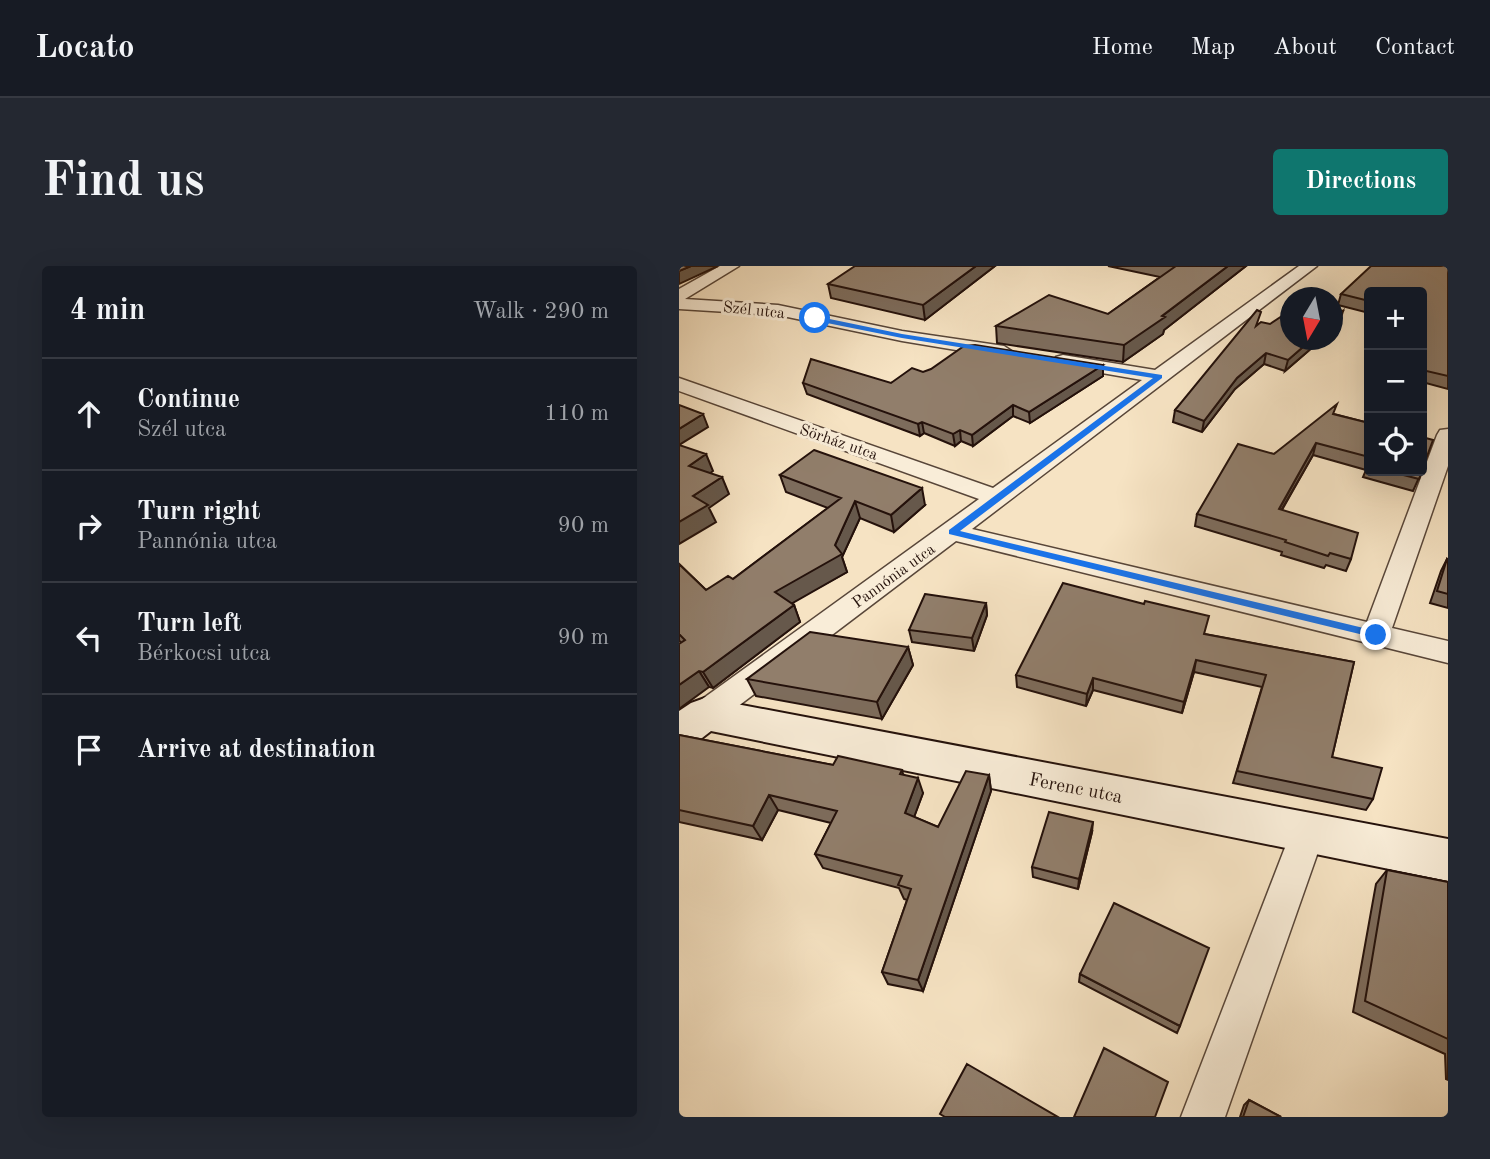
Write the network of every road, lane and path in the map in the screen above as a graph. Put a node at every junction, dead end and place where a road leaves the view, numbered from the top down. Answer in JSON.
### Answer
{"nodes":[{"id":1,"x":731,"y":266,"type":"edge"},
{"id":2,"x":1309,"y":266,"type":"edge"},
{"id":3,"x":679,"y":296,"type":"edge"},
{"id":4,"x":679,"y":304,"type":"edge"},
{"id":5,"x":1024,"y":355,"type":"edge"},
{"id":6,"x":1051,"y":359,"type":"edge"},
{"id":7,"x":1160,"y":377,"type":"junction"},
{"id":8,"x":679,"y":384,"type":"edge"},
{"id":9,"x":1448,"y":435,"type":"edge"},
{"id":10,"x":999,"y":498,"type":"junction"},
{"id":11,"x":952,"y":532,"type":"junction"},
{"id":12,"x":1376,"y":635,"type":"junction"},
{"id":13,"x":1448,"y":652,"type":"edge"},
{"id":14,"x":692,"y":723,"type":"edge"},
{"id":15,"x":1308,"y":832,"type":"junction"},
{"id":16,"x":1448,"y":860,"type":"edge"},
{"id":17,"x":1203,"y":1117,"type":"edge"}],
"edges":[{"from":1,"to":3,"type":"street"},
{"from":2,"to":7,"type":"street","name":"Pannónia utca"},
{"from":4,"to":5,"type":"street","name":"Szél utca"},
{"from":6,"to":7,"type":"street"},
{"from":7,"to":10,"type":"street","name":"Pannónia utca"},
{"from":8,"to":10,"type":"street","name":"Sörház utca"},
{"from":9,"to":12,"type":"street"},
{"from":10,"to":11,"type":"street","name":"Pannónia utca"},
{"from":11,"to":12,"type":"street"},
{"from":11,"to":14,"type":"street","name":"Pannónia utca"},
{"from":12,"to":13,"type":"street"},
{"from":14,"to":15,"type":"street","name":"Ferenc utca"},
{"from":15,"to":16,"type":"street","name":"Ferenc utca"},
{"from":15,"to":17,"type":"street"}]}
